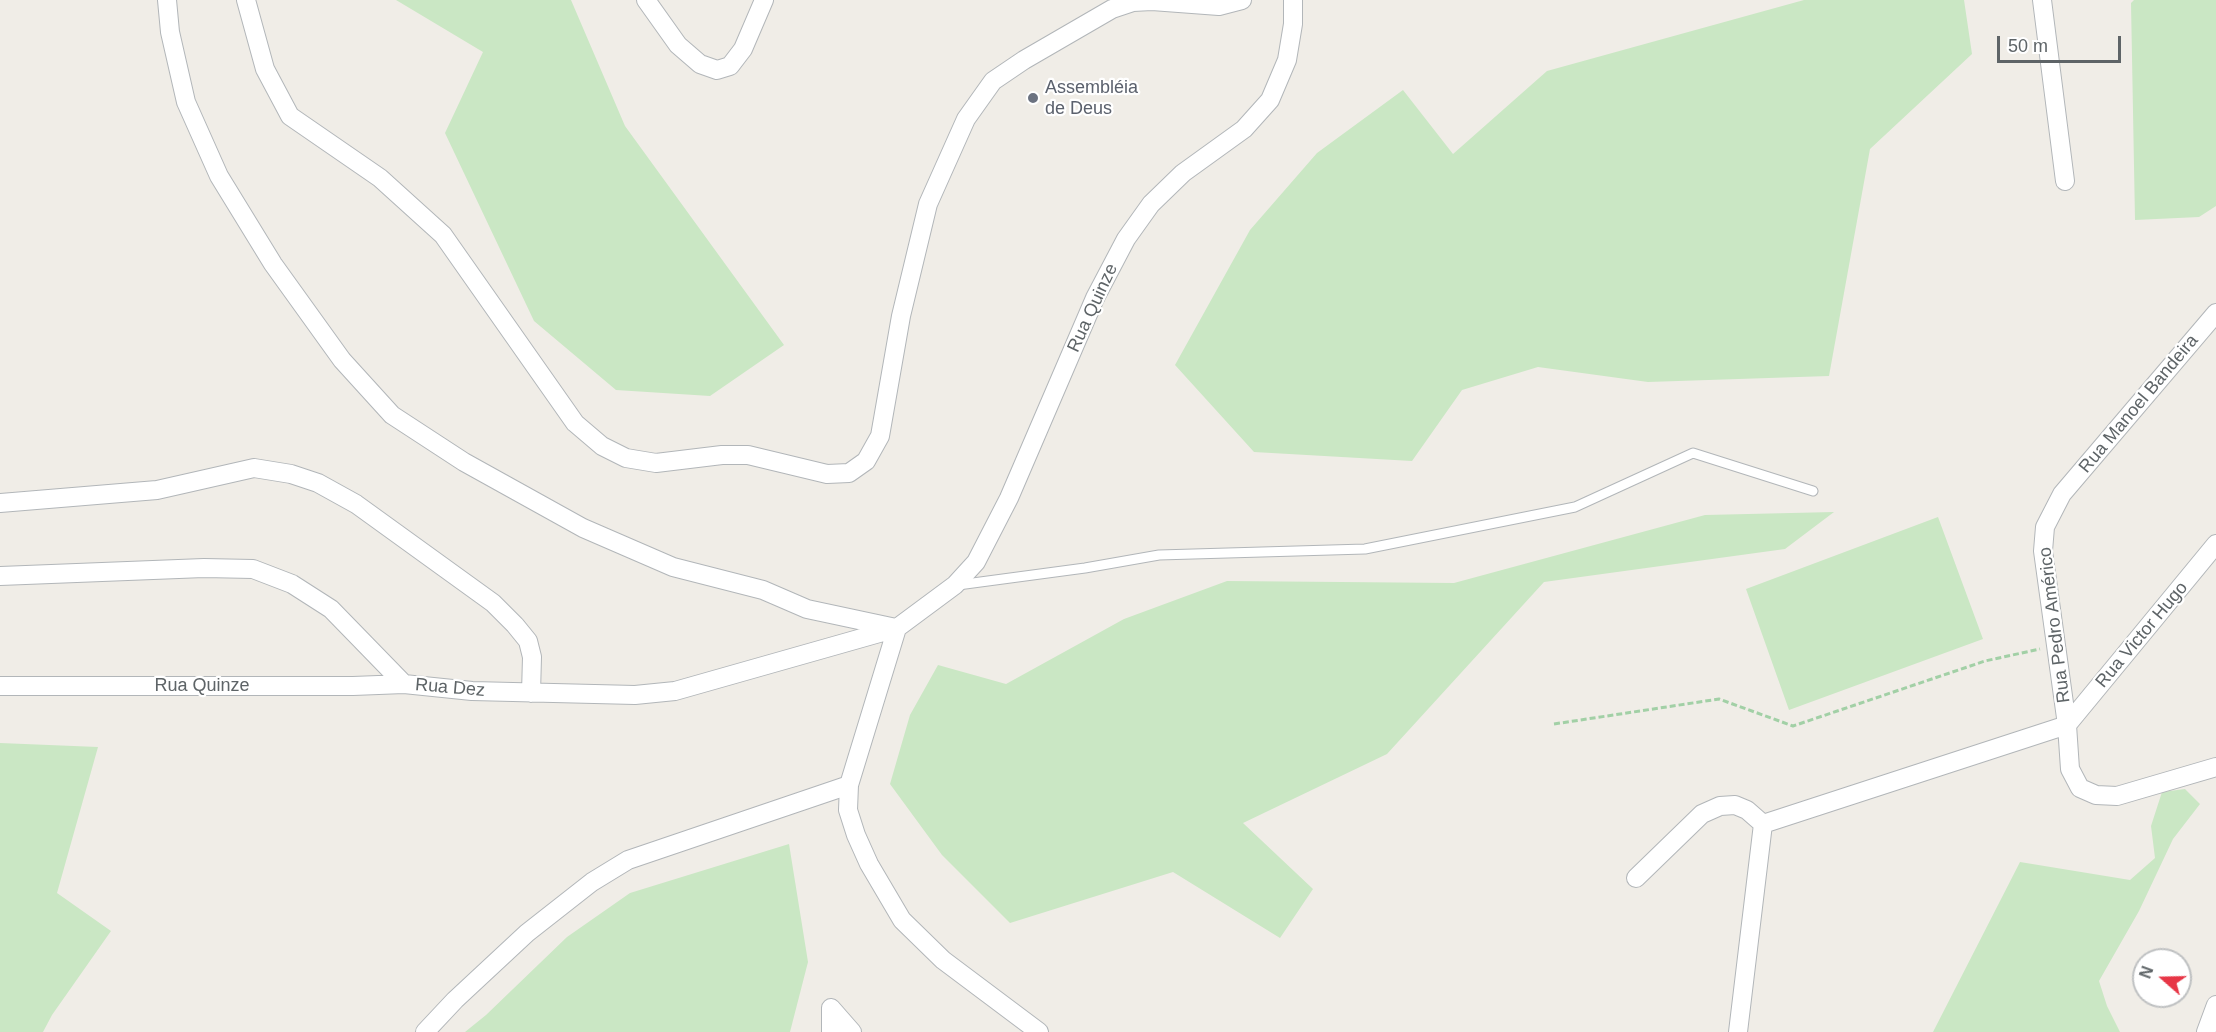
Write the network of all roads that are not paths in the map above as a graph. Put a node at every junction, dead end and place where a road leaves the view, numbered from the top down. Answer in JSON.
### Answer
{"nodes":[{"id":1,"x":166,"y":0,"type":"edge"},
{"id":2,"x":246,"y":0,"type":"edge"},
{"id":3,"x":646,"y":0,"type":"edge"},
{"id":4,"x":764,"y":0,"type":"edge"},
{"id":5,"x":1242,"y":0,"type":"edge"},
{"id":6,"x":1293,"y":0,"type":"edge"},
{"id":7,"x":2042,"y":0,"type":"edge"},
{"id":8,"x":1130,"y":1,"type":"edge"},
{"id":9,"x":2065,"y":181,"type":"dead end"},
{"id":10,"x":2216,"y":313,"type":"edge"},
{"id":11,"x":1813,"y":491,"type":"dead end"},
{"id":12,"x":2062,"y":494,"type":"joint"},
{"id":13,"x":0,"y":503,"type":"edge"},
{"id":14,"x":2216,"y":544,"type":"edge"},
{"id":15,"x":0,"y":576,"type":"edge"},
{"id":16,"x":955,"y":585,"type":"junction"},
{"id":17,"x":897,"y":628,"type":"junction"},
{"id":18,"x":404,"y":684,"type":"junction"},
{"id":19,"x":0,"y":686,"type":"edge"},
{"id":20,"x":531,"y":693,"type":"junction"},
{"id":21,"x":2067,"y":725,"type":"junction"},
{"id":22,"x":2216,"y":767,"type":"edge"},
{"id":23,"x":849,"y":784,"type":"junction"},
{"id":24,"x":1763,"y":824,"type":"junction"},
{"id":25,"x":1636,"y":878,"type":"dead end"},
{"id":26,"x":2216,"y":1005,"type":"edge"},
{"id":27,"x":425,"y":1032,"type":"edge"},
{"id":28,"x":831,"y":1032,"type":"edge"},
{"id":29,"x":852,"y":1032,"type":"edge"},
{"id":30,"x":1039,"y":1032,"type":"edge"},
{"id":31,"x":1738,"y":1032,"type":"edge"},
{"id":32,"x":2206,"y":1032,"type":"edge"}],
"edges":[{"from":1,"to":17,"type":"street"},
{"from":2,"to":8,"type":"street"},
{"from":3,"to":4,"type":"street"},
{"from":5,"to":8,"type":"street"},
{"from":6,"to":16,"type":"street","name":"Rua Quinze"},
{"from":7,"to":9,"type":"street"},
{"from":10,"to":12,"type":"street","name":"Rua Manoel Bandeira"},
{"from":11,"to":16,"type":"lane"},
{"from":12,"to":21,"type":"street","name":"Rua Pedro Américo"},
{"from":13,"to":20,"type":"street"},
{"from":14,"to":21,"type":"street","name":"Rua Victor Hugo"},
{"from":15,"to":18,"type":"street","name":"Rua Dez"},
{"from":16,"to":17,"type":"street","name":"Rua Quinze"},
{"from":17,"to":20,"type":"street","name":"Rua Dez"},
{"from":17,"to":23,"type":"street"},
{"from":18,"to":19,"type":"street","name":"Rua Quinze"},
{"from":18,"to":20,"type":"street","name":"Rua Dez"},
{"from":21,"to":22,"type":"street","name":"Rua Pedro Américo"},
{"from":21,"to":24,"type":"street"},
{"from":23,"to":27,"type":"street"},
{"from":23,"to":30,"type":"street"},
{"from":24,"to":25,"type":"street"},
{"from":24,"to":31,"type":"street"},
{"from":26,"to":32,"type":"street"},
{"from":28,"to":29,"type":"street"}]}
